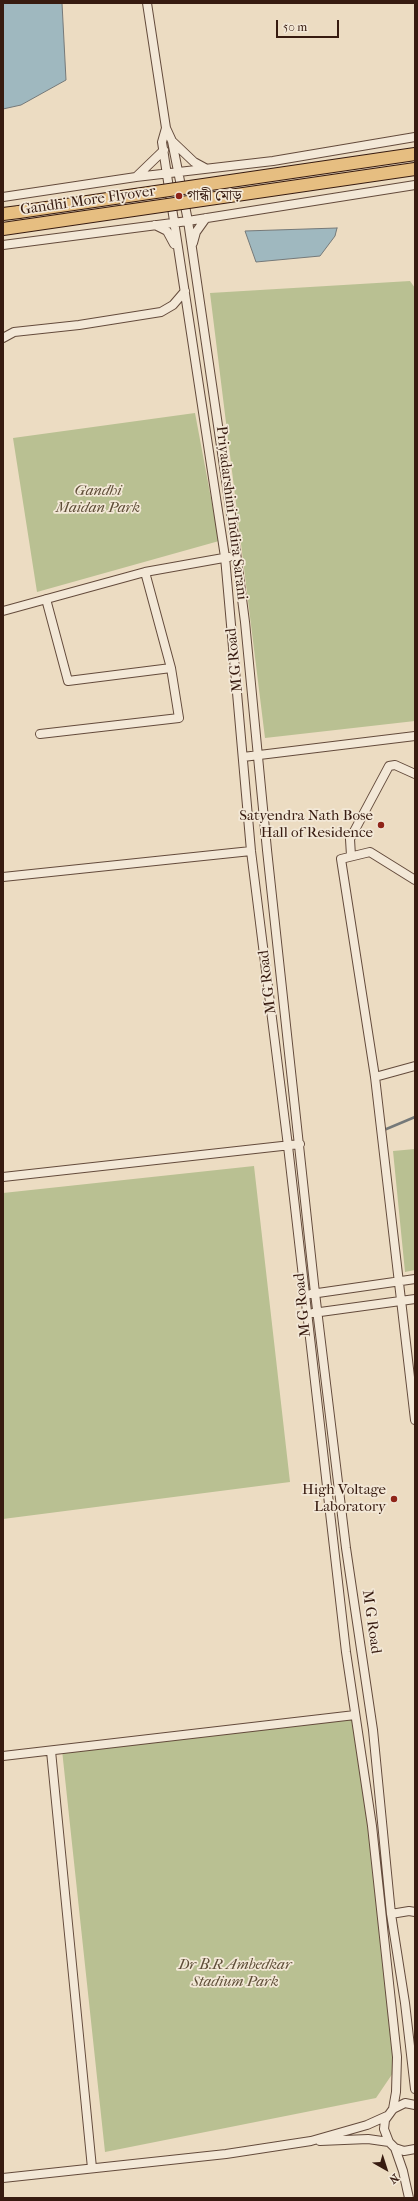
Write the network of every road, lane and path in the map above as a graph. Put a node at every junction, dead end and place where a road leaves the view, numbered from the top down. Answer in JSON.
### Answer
{"nodes":[{"id":1,"x":146,"y":3,"type":"edge"},
{"id":2,"x":166,"y":128,"type":"junction"},
{"id":3,"x":415,"y":136,"type":"edge"},
{"id":4,"x":172,"y":141,"type":"junction"},
{"id":5,"x":164,"y":150,"type":"junction"},
{"id":6,"x":415,"y":154,"type":"edge"},
{"id":7,"x":205,"y":168,"type":"junction"},
{"id":8,"x":415,"y":169,"type":"edge"},
{"id":9,"x":178,"y":172,"type":"junction"},
{"id":10,"x":167,"y":173,"type":"junction"},
{"id":11,"x":138,"y":176,"type":"junction"},
{"id":12,"x":415,"y":185,"type":"edge"},
{"id":13,"x":3,"y":197,"type":"edge"},
{"id":14,"x":3,"y":214,"type":"edge"},
{"id":15,"x":206,"y":218,"type":"junction"},
{"id":16,"x":188,"y":221,"type":"junction"},
{"id":17,"x":174,"y":223,"type":"junction"},
{"id":18,"x":155,"y":225,"type":"junction"},
{"id":19,"x":3,"y":229,"type":"edge"},
{"id":20,"x":3,"y":245,"type":"edge"},
{"id":21,"x":192,"y":251,"type":"junction"},
{"id":22,"x":179,"y":254,"type":"junction"},
{"id":23,"x":185,"y":291,"type":"junction"},
{"id":24,"x":3,"y":332,"type":"edge"},
{"id":25,"x":14,"y":332,"type":"junction"},
{"id":26,"x":3,"y":338,"type":"edge"},
{"id":27,"x":236,"y":555,"type":"junction"},
{"id":28,"x":225,"y":557,"type":"junction"},
{"id":29,"x":145,"y":572,"type":"junction"},
{"id":30,"x":46,"y":599,"type":"junction"},
{"id":31,"x":3,"y":611,"type":"edge"},
{"id":32,"x":171,"y":668,"type":"junction"},
{"id":33,"x":40,"y":734,"type":"dead end"},
{"id":34,"x":415,"y":736,"type":"edge"},
{"id":35,"x":259,"y":755,"type":"junction"},
{"id":36,"x":242,"y":757,"type":"junction"},
{"id":37,"x":415,"y":774,"type":"edge"},
{"id":38,"x":251,"y":851,"type":"junction"},
{"id":39,"x":351,"y":856,"type":"junction"},
{"id":40,"x":3,"y":876,"type":"edge"},
{"id":41,"x":415,"y":880,"type":"edge"},
{"id":42,"x":415,"y":1066,"type":"edge"},
{"id":43,"x":375,"y":1077,"type":"junction"},
{"id":44,"x":300,"y":1144,"type":"junction"},
{"id":45,"x":288,"y":1146,"type":"junction"},
{"id":46,"x":3,"y":1177,"type":"edge"},
{"id":47,"x":415,"y":1279,"type":"edge"},
{"id":48,"x":399,"y":1281,"type":"junction"},
{"id":49,"x":315,"y":1293,"type":"junction"},
{"id":50,"x":305,"y":1294,"type":"junction"},
{"id":51,"x":415,"y":1299,"type":"edge"},
{"id":52,"x":402,"y":1302,"type":"junction"},
{"id":53,"x":307,"y":1313,"type":"junction"},
{"id":54,"x":318,"y":1313,"type":"junction"},
{"id":55,"x":415,"y":1420,"type":"edge"},
{"id":56,"x":355,"y":1715,"type":"junction"},
{"id":57,"x":51,"y":1751,"type":"junction"},
{"id":58,"x":3,"y":1756,"type":"edge"},
{"id":59,"x":415,"y":1912,"type":"edge"},
{"id":60,"x":391,"y":1914,"type":"junction"},
{"id":61,"x":415,"y":2089,"type":"edge"},
{"id":62,"x":415,"y":2105,"type":"edge"},
{"id":63,"x":393,"y":2109,"type":"junction"},
{"id":64,"x":387,"y":2116,"type":"junction"},
{"id":65,"x":311,"y":2141,"type":"junction"},
{"id":66,"x":389,"y":2142,"type":"junction"},
{"id":67,"x":395,"y":2148,"type":"junction"},
{"id":68,"x":415,"y":2149,"type":"edge"},
{"id":69,"x":92,"y":2168,"type":"junction"},
{"id":70,"x":3,"y":2178,"type":"edge"},
{"id":71,"x":409,"y":2198,"type":"edge"}],
"edges":[{"from":1,"to":2,"type":"street","name":"Priyadarshini Indira Sarani"},
{"from":2,"to":4,"type":"street","name":"Priyadarshini Indira Sarani"},
{"from":2,"to":5,"type":"street","name":"Priyadarshini Indira Sarani"},
{"from":3,"to":7,"type":"street"},
{"from":4,"to":7,"type":"street"},
{"from":4,"to":9,"type":"street","name":"Priyadarshini Indira Sarani"},
{"from":5,"to":10,"type":"street","name":"Priyadarshini Indira Sarani"},
{"from":5,"to":11,"type":"street"},
{"from":6,"to":14,"type":"highway","name":"Gandhi More Flyover","bridge":true},
{"from":7,"to":9,"type":"street"},
{"from":8,"to":19,"type":"highway","name":"Gandhi More Flyover","bridge":true},
{"from":9,"to":10,"type":"street"},
{"from":9,"to":16,"type":"street","name":"Priyadarshini Indira Sarani"},
{"from":10,"to":11,"type":"street"},
{"from":10,"to":17,"type":"street","name":"Priyadarshini Indira Sarani"},
{"from":11,"to":13,"type":"street"},
{"from":12,"to":15,"type":"street"},
{"from":15,"to":16,"type":"street"},
{"from":15,"to":21,"type":"street"},
{"from":16,"to":17,"type":"street"},
{"from":16,"to":21,"type":"street","name":"Priyadarshini Indira Sarani"},
{"from":17,"to":18,"type":"street"},
{"from":17,"to":22,"type":"street","name":"Priyadarshini Indira Sarani"},
{"from":18,"to":20,"type":"street"},
{"from":18,"to":22,"type":"street"},
{"from":21,"to":27,"type":"street","name":"Priyadarshini Indira Sarani"},
{"from":22,"to":23,"type":"street","name":"Priyadarshini Indira Sarani"},
{"from":23,"to":25,"type":"street"},
{"from":23,"to":28,"type":"street","name":"Priyadarshini Indira Sarani"},
{"from":24,"to":25,"type":"street"},
{"from":25,"to":26,"type":"street"},
{"from":27,"to":28,"type":"street"},
{"from":27,"to":35,"type":"street","name":"M G Road"},
{"from":28,"to":29,"type":"street"},
{"from":28,"to":36,"type":"street","name":"Priyadarshini Indira Sarani"},
{"from":29,"to":30,"type":"street"},
{"from":29,"to":32,"type":"street"},
{"from":30,"to":31,"type":"street"},
{"from":30,"to":32,"type":"street"},
{"from":32,"to":33,"type":"street"},
{"from":34,"to":35,"type":"street"},
{"from":35,"to":36,"type":"street"},
{"from":35,"to":44,"type":"street","name":"M G Road"},
{"from":36,"to":38,"type":"street","name":"Priyadarshini Indira Sarani"},
{"from":37,"to":39,"type":"street"},
{"from":38,"to":40,"type":"street"},
{"from":38,"to":45,"type":"street","name":"Priyadarshini Indira Sarani"},
{"from":39,"to":41,"type":"street"},
{"from":39,"to":43,"type":"street"},
{"from":42,"to":43,"type":"street"},
{"from":43,"to":48,"type":"street"},
{"from":44,"to":45,"type":"street"},
{"from":44,"to":49,"type":"street","name":"M G Road"},
{"from":45,"to":46,"type":"street"},
{"from":45,"to":50,"type":"street","name":"Priyadarshini Indira Sarani"},
{"from":47,"to":48,"type":"street"},
{"from":48,"to":49,"type":"street"},
{"from":48,"to":52,"type":"street"},
{"from":49,"to":50,"type":"street"},
{"from":49,"to":54,"type":"street","name":"M G Road"},
{"from":50,"to":53,"type":"street","name":"Priyadarshini Indira Sarani"},
{"from":51,"to":52,"type":"street"},
{"from":52,"to":54,"type":"street"},
{"from":52,"to":55,"type":"street"},
{"from":53,"to":54,"type":"street"},
{"from":53,"to":56,"type":"street","name":"Priyadarshini Indira Sarani"},
{"from":54,"to":60,"type":"street","name":"M G Road"},
{"from":56,"to":57,"type":"street"},
{"from":56,"to":63,"type":"street","name":"Priyadarshini Indira Sarani"},
{"from":57,"to":58,"type":"street"},
{"from":57,"to":69,"type":"street"},
{"from":59,"to":60,"type":"street"},
{"from":60,"to":61,"type":"street","name":"M G Road"},
{"from":62,"to":63,"type":"street"},
{"from":63,"to":64,"type":"street"},
{"from":64,"to":65,"type":"street"},
{"from":64,"to":66,"type":"street"},
{"from":65,"to":66,"type":"street"},
{"from":65,"to":69,"type":"street"},
{"from":66,"to":67,"type":"street"},
{"from":67,"to":68,"type":"street"},
{"from":67,"to":71,"type":"street"},
{"from":69,"to":70,"type":"street"}]}
